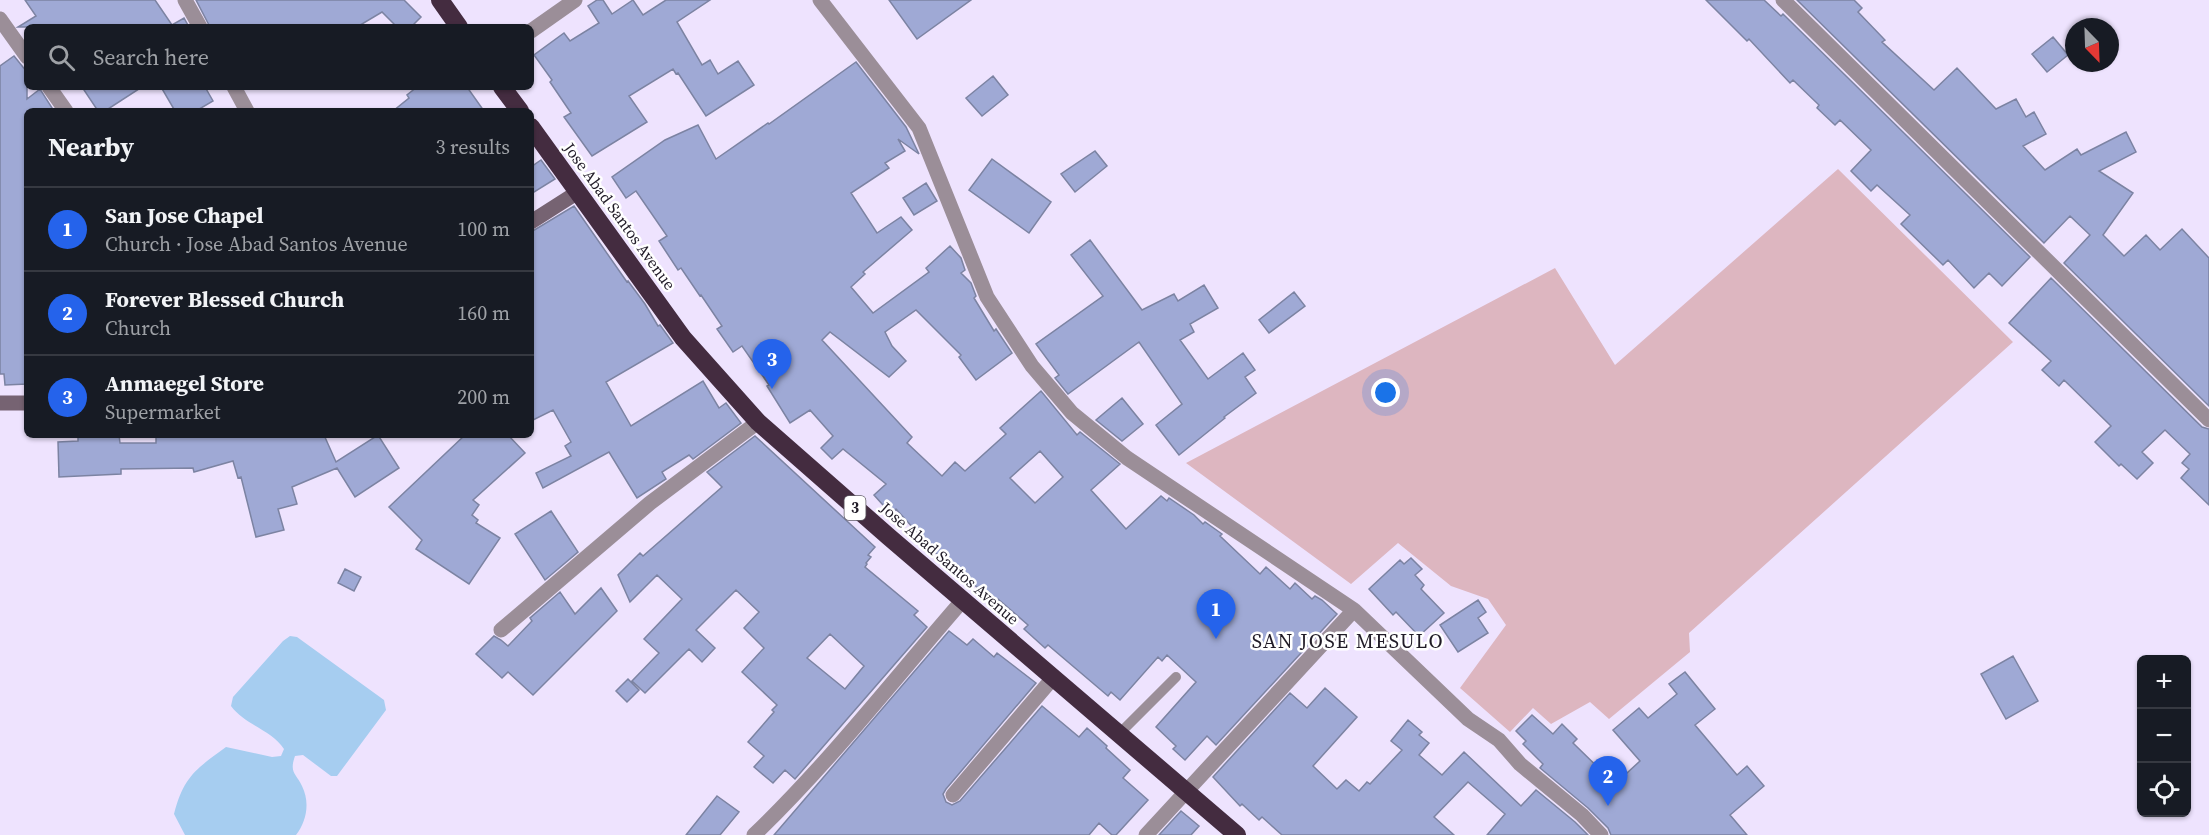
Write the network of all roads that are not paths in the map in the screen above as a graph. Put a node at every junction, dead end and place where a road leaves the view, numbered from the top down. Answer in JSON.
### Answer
{"nodes":[{"id":1,"x":185,"y":0,"type":"edge"},
{"id":2,"x":440,"y":0,"type":"edge"},
{"id":3,"x":575,"y":0,"type":"edge"},
{"id":4,"x":820,"y":0,"type":"edge"},
{"id":5,"x":1783,"y":0,"type":"edge"},
{"id":6,"x":0,"y":19,"type":"edge"},
{"id":7,"x":198,"y":24,"type":"edge"},
{"id":8,"x":457,"y":24,"type":"edge"},
{"id":9,"x":534,"y":29,"type":"edge"},
{"id":10,"x":24,"y":53,"type":"edge"},
{"id":11,"x":51,"y":90,"type":"edge"},
{"id":12,"x":236,"y":90,"type":"edge"},
{"id":13,"x":504,"y":90,"type":"edge"},
{"id":14,"x":64,"y":108,"type":"edge"},
{"id":15,"x":245,"y":108,"type":"edge"},
{"id":16,"x":518,"y":108,"type":"edge"},
{"id":17,"x":534,"y":131,"type":"edge"},
{"id":18,"x":578,"y":192,"type":"junction"},
{"id":19,"x":534,"y":220,"type":"edge"},
{"id":20,"x":0,"y":403,"type":"edge"},
{"id":21,"x":24,"y":403,"type":"edge"},
{"id":22,"x":2209,"y":420,"type":"edge"},
{"id":23,"x":758,"y":422,"type":"junction"},
{"id":24,"x":963,"y":600,"type":"junction"},
{"id":25,"x":1354,"y":610,"type":"junction"},
{"id":26,"x":501,"y":630,"type":"dead end"},
{"id":27,"x":1176,"y":677,"type":"dead end"},
{"id":28,"x":1053,"y":678,"type":"junction"},
{"id":29,"x":1119,"y":734,"type":"junction"},
{"id":30,"x":1186,"y":790,"type":"junction"},
{"id":31,"x":953,"y":795,"type":"dead end"},
{"id":32,"x":754,"y":835,"type":"edge"},
{"id":33,"x":1146,"y":835,"type":"edge"},
{"id":34,"x":1237,"y":835,"type":"edge"},
{"id":35,"x":1601,"y":835,"type":"edge"}],
"edges":[{"from":1,"to":7,"type":"street"},
{"from":2,"to":8,"type":"highway"},
{"from":3,"to":9,"type":"street"},
{"from":4,"to":25,"type":"street"},
{"from":5,"to":22,"type":"street"},
{"from":6,"to":10,"type":"street"},
{"from":11,"to":14,"type":"street"},
{"from":12,"to":15,"type":"street"},
{"from":13,"to":16,"type":"highway"},
{"from":17,"to":18,"type":"highway","name":"Jose Abad Santos Avenue","number":"3"},
{"from":18,"to":19,"type":"main road"},
{"from":18,"to":23,"type":"highway","name":"Jose Abad Santos Avenue","number":"3"},
{"from":20,"to":21,"type":"main road"},
{"from":23,"to":24,"type":"highway","name":"Jose Abad Santos Avenue","number":"3"},
{"from":23,"to":26,"type":"street"},
{"from":24,"to":28,"type":"highway","name":"Jose Abad Santos Avenue","number":"3"},
{"from":24,"to":32,"type":"street"},
{"from":25,"to":30,"type":"street"},
{"from":25,"to":35,"type":"street"},
{"from":27,"to":29,"type":"lane"},
{"from":28,"to":29,"type":"highway","name":"Jose Abad Santos Avenue","number":"3"},
{"from":28,"to":31,"type":"street"},
{"from":29,"to":30,"type":"highway","name":"Jose Abad Santos Avenue","number":"3"},
{"from":30,"to":33,"type":"street"},
{"from":30,"to":34,"type":"highway","name":"Jose Abad Santos Avenue","number":"3"}]}
